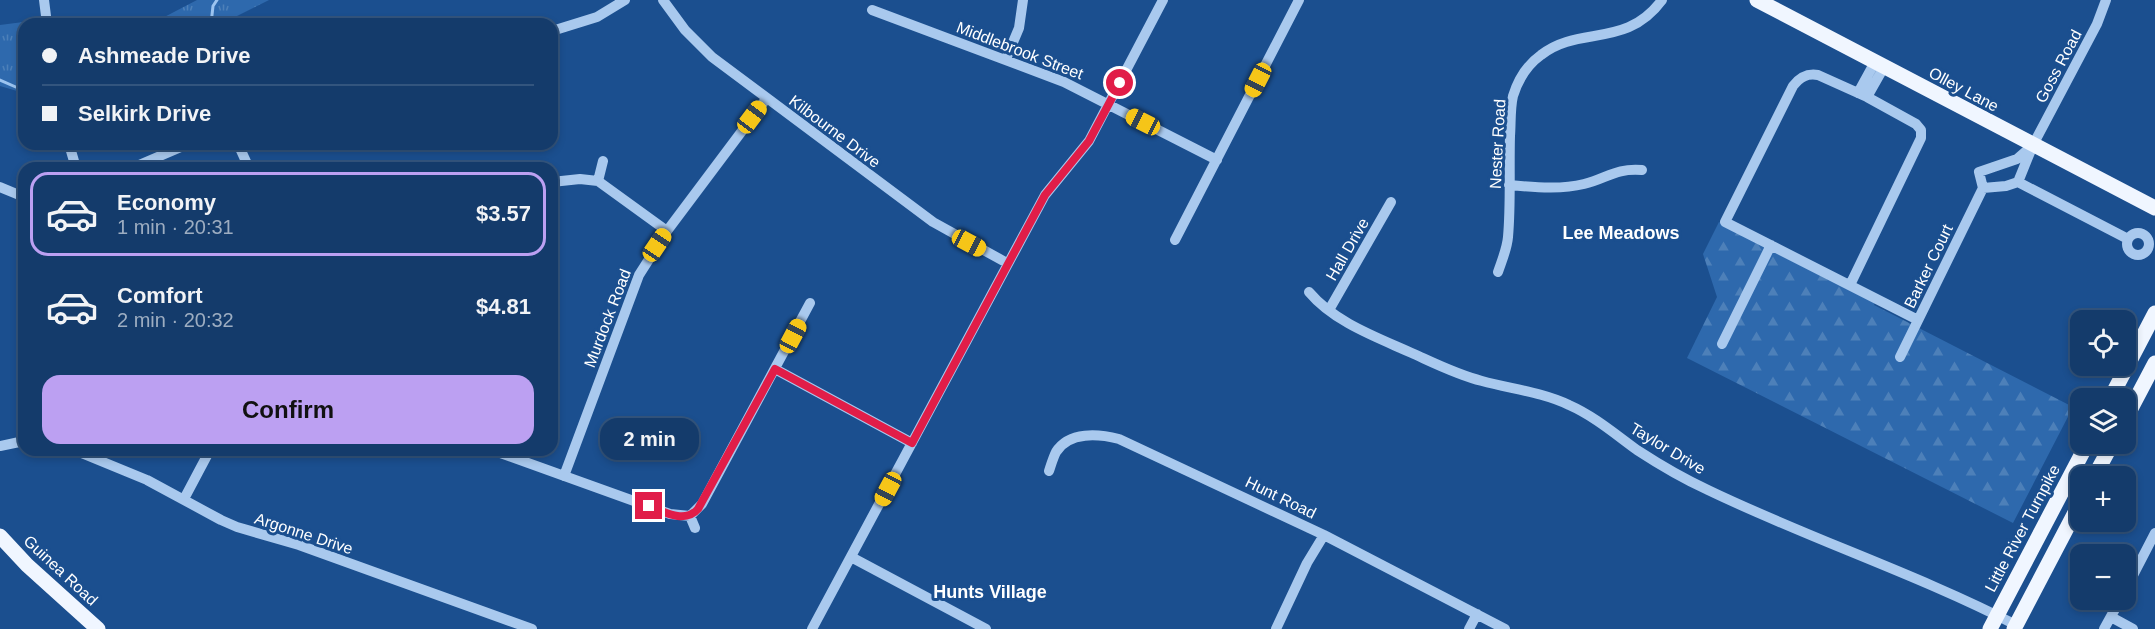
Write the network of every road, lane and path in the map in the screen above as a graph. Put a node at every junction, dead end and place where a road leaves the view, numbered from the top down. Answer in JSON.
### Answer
{"nodes":[{"id":1,"x":44,"y":0,"type":"edge"},
{"id":2,"x":625,"y":0,"type":"edge"},
{"id":3,"x":663,"y":0,"type":"edge"},
{"id":4,"x":1023,"y":0,"type":"edge"},
{"id":5,"x":1163,"y":0,"type":"edge"},
{"id":6,"x":1299,"y":0,"type":"edge"},
{"id":7,"x":1662,"y":0,"type":"edge"},
{"id":8,"x":1757,"y":0,"type":"edge"},
{"id":9,"x":2106,"y":0,"type":"edge"},
{"id":10,"x":872,"y":10,"type":"dead end"},
{"id":11,"x":46,"y":18,"type":"edge"},
{"id":12,"x":558,"y":29,"type":"edge"},
{"id":13,"x":1006,"y":59,"type":"junction"},
{"id":14,"x":1879,"y":64,"type":"junction"},
{"id":15,"x":1863,"y":95,"type":"junction"},
{"id":16,"x":766,"y":99,"type":"junction"},
{"id":17,"x":1109,"y":104,"type":"junction"},
{"id":18,"x":2033,"y":145,"type":"junction"},
{"id":19,"x":174,"y":150,"type":"edge"},
{"id":20,"x":1216,"y":160,"type":"junction"},
{"id":21,"x":603,"y":161,"type":"dead end"},
{"id":22,"x":146,"y":162,"type":"edge"},
{"id":23,"x":1642,"y":170,"type":"dead end"},
{"id":24,"x":598,"y":181,"type":"junction"},
{"id":25,"x":558,"y":182,"type":"edge"},
{"id":26,"x":2018,"y":182,"type":"junction"},
{"id":27,"x":1509,"y":185,"type":"junction"},
{"id":28,"x":0,"y":187,"type":"edge"},
{"id":29,"x":1983,"y":188,"type":"junction"},
{"id":30,"x":18,"y":194,"type":"edge"},
{"id":31,"x":1391,"y":202,"type":"dead end"},
{"id":32,"x":2155,"y":208,"type":"edge"},
{"id":33,"x":667,"y":231,"type":"junction"},
{"id":34,"x":2128,"y":239,"type":"dead end"},
{"id":35,"x":1175,"y":240,"type":"dead end"},
{"id":36,"x":1771,"y":245,"type":"junction"},
{"id":37,"x":1007,"y":264,"type":"junction"},
{"id":38,"x":1498,"y":272,"type":"dead end"},
{"id":39,"x":1850,"y":285,"type":"junction"},
{"id":40,"x":1309,"y":292,"type":"dead end"},
{"id":41,"x":810,"y":303,"type":"dead end"},
{"id":42,"x":1329,"y":310,"type":"junction"},
{"id":43,"x":2155,"y":313,"type":"edge"},
{"id":44,"x":1918,"y":320,"type":"junction"},
{"id":45,"x":1722,"y":345,"type":"dead end"},
{"id":46,"x":1900,"y":357,"type":"dead end"},
{"id":47,"x":2155,"y":363,"type":"edge"},
{"id":48,"x":775,"y":369,"type":"junction"},
{"id":49,"x":2116,"y":388,"type":"edge"},
{"id":50,"x":2136,"y":399,"type":"edge"},
{"id":51,"x":18,"y":442,"type":"edge"},
{"id":52,"x":912,"y":443,"type":"junction"},
{"id":53,"x":0,"y":446,"type":"edge"},
{"id":54,"x":2082,"y":454,"type":"edge"},
{"id":55,"x":89,"y":456,"type":"edge"},
{"id":56,"x":207,"y":456,"type":"edge"},
{"id":57,"x":509,"y":456,"type":"edge"},
{"id":58,"x":1049,"y":471,"type":"dead end"},
{"id":59,"x":564,"y":476,"type":"junction"},
{"id":60,"x":184,"y":499,"type":"junction"},
{"id":61,"x":690,"y":516,"type":"junction"},
{"id":62,"x":2070,"y":522,"type":"edge"},
{"id":63,"x":695,"y":528,"type":"dead end"},
{"id":64,"x":2155,"y":533,"type":"edge"},
{"id":65,"x":1324,"y":535,"type":"junction"},
{"id":66,"x":0,"y":536,"type":"edge"},
{"id":67,"x":851,"y":557,"type":"junction"},
{"id":68,"x":2136,"y":570,"type":"edge"},
{"id":69,"x":2115,"y":610,"type":"edge"},
{"id":70,"x":1477,"y":614,"type":"junction"},
{"id":71,"x":1996,"y":615,"type":"junction"},
{"id":72,"x":2111,"y":617,"type":"junction"},
{"id":73,"x":2015,"y":627,"type":"edge"},
{"id":74,"x":98,"y":629,"type":"edge"},
{"id":75,"x":532,"y":629,"type":"edge"},
{"id":76,"x":812,"y":629,"type":"edge"},
{"id":77,"x":986,"y":629,"type":"edge"},
{"id":78,"x":1276,"y":629,"type":"edge"},
{"id":79,"x":1469,"y":629,"type":"edge"},
{"id":80,"x":1505,"y":629,"type":"edge"},
{"id":81,"x":1989,"y":629,"type":"edge"},
{"id":82,"x":2104,"y":629,"type":"edge"},
{"id":83,"x":2133,"y":629,"type":"edge"}],
"edges":[{"from":1,"to":11,"type":"street"},
{"from":2,"to":12,"type":"street"},
{"from":3,"to":16,"type":"street","name":"Kilbourne Drive"},
{"from":4,"to":13,"type":"street"},
{"from":5,"to":17,"type":"street"},
{"from":6,"to":20,"type":"street"},
{"from":7,"to":27,"type":"street","name":"Nester Road"},
{"from":8,"to":14,"type":"main road","name":"Olley Lane"},
{"from":9,"to":18,"type":"street","name":"Goss Road"},
{"from":10,"to":13,"type":"street","name":"Middlebrook Street"},
{"from":13,"to":17,"type":"street","name":"Middlebrook Street"},
{"from":14,"to":15,"type":"street"},
{"from":14,"to":18,"type":"main road","name":"Olley Lane"},
{"from":15,"to":36,"type":"street"},
{"from":15,"to":39,"type":"street"},
{"from":16,"to":33,"type":"street","name":"Murdock Road"},
{"from":16,"to":37,"type":"street","name":"Kilbourne Drive"},
{"from":17,"to":20,"type":"street","name":"Middlebrook Street"},
{"from":17,"to":37,"type":"street"},
{"from":18,"to":26,"type":"street"},
{"from":18,"to":29,"type":"street","name":"Barker Court"},
{"from":18,"to":32,"type":"main road","name":"Olley Lane"},
{"from":19,"to":22,"type":"street"},
{"from":20,"to":35,"type":"street"},
{"from":21,"to":24,"type":"street"},
{"from":23,"to":27,"type":"street"},
{"from":24,"to":25,"type":"street"},
{"from":24,"to":33,"type":"street"},
{"from":26,"to":29,"type":"street"},
{"from":26,"to":34,"type":"street"},
{"from":27,"to":38,"type":"street","name":"Nester Road"},
{"from":28,"to":30,"type":"street"},
{"from":29,"to":44,"type":"street","name":"Barker Court"},
{"from":31,"to":42,"type":"street","name":"Hall Drive"},
{"from":33,"to":59,"type":"street","name":"Murdock Road"},
{"from":36,"to":39,"type":"street"},
{"from":36,"to":45,"type":"street"},
{"from":37,"to":52,"type":"street"},
{"from":39,"to":44,"type":"street"},
{"from":40,"to":42,"type":"street","name":"Taylor Drive"},
{"from":41,"to":48,"type":"street"},
{"from":42,"to":71,"type":"street","name":"Taylor Drive"},
{"from":43,"to":49,"type":"main road"},
{"from":44,"to":46,"type":"street","name":"Barker Court"},
{"from":47,"to":50,"type":"main road"},
{"from":48,"to":52,"type":"street"},
{"from":48,"to":61,"type":"street"},
{"from":51,"to":53,"type":"street"},
{"from":52,"to":67,"type":"street"},
{"from":54,"to":71,"type":"main road","name":"Little River Turnpike"},
{"from":55,"to":60,"type":"street","name":"Argonne Drive"},
{"from":56,"to":60,"type":"street"},
{"from":57,"to":59,"type":"street"},
{"from":58,"to":65,"type":"street","name":"Hunt Road"},
{"from":59,"to":61,"type":"street"},
{"from":60,"to":75,"type":"street","name":"Argonne Drive"},
{"from":61,"to":63,"type":"street"},
{"from":62,"to":73,"type":"main road"},
{"from":64,"to":68,"type":"street"},
{"from":65,"to":70,"type":"street","name":"Hunt Road"},
{"from":65,"to":78,"type":"street"},
{"from":66,"to":74,"type":"main road","name":"Guinea Road"},
{"from":67,"to":76,"type":"street"},
{"from":67,"to":77,"type":"street"},
{"from":69,"to":72,"type":"street"},
{"from":70,"to":79,"type":"street"},
{"from":70,"to":80,"type":"street","name":"Hunt Road"},
{"from":71,"to":73,"type":"street","name":"Taylor Drive"},
{"from":71,"to":81,"type":"main road","name":"Little River Turnpike"},
{"from":72,"to":82,"type":"street"},
{"from":72,"to":83,"type":"street"}]}
